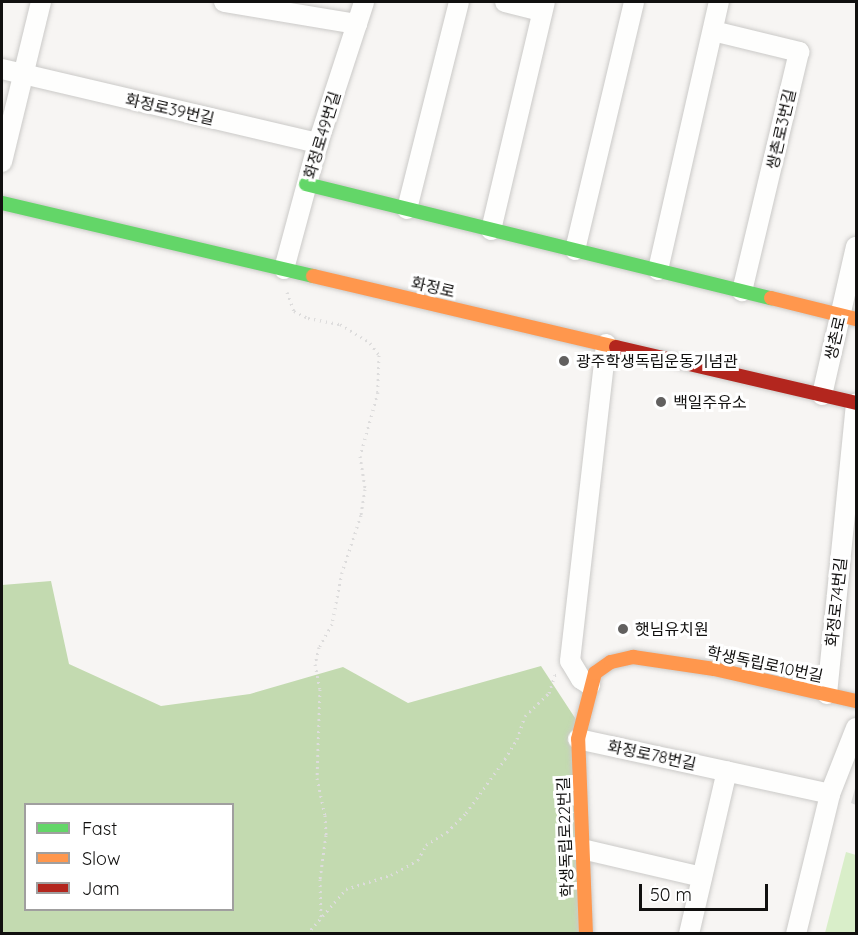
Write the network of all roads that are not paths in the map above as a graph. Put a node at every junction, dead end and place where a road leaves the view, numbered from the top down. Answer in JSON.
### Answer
{"nodes":[{"id":1,"x":41,"y":2,"type":"edge"},
{"id":2,"x":224,"y":2,"type":"edge"},
{"id":3,"x":364,"y":2,"type":"edge"},
{"id":4,"x":459,"y":2,"type":"edge"},
{"id":5,"x":505,"y":2,"type":"edge"},
{"id":6,"x":634,"y":2,"type":"edge"},
{"id":7,"x":719,"y":2,"type":"edge"},
{"id":8,"x":543,"y":6,"type":"edge"},
{"id":9,"x":357,"y":24,"type":"junction"},
{"id":10,"x":713,"y":31,"type":"junction"},
{"id":11,"x":2,"y":69,"type":"edge"},
{"id":12,"x":23,"y":75,"type":"junction"},
{"id":13,"x":318,"y":143,"type":"junction"},
{"id":14,"x":2,"y":162,"type":"edge"},
{"id":15,"x":306,"y":184,"type":"junction"},
{"id":16,"x":2,"y":203,"type":"edge"},
{"id":17,"x":407,"y":209,"type":"junction"},
{"id":18,"x":491,"y":230,"type":"junction"},
{"id":19,"x":856,"y":247,"type":"edge"},
{"id":20,"x":575,"y":250,"type":"junction"},
{"id":21,"x":284,"y":269,"type":"junction"},
{"id":22,"x":658,"y":270,"type":"junction"},
{"id":23,"x":742,"y":291,"type":"junction"},
{"id":24,"x":848,"y":317,"type":"edge"},
{"id":25,"x":606,"y":344,"type":"junction"},
{"id":26,"x":822,"y":395,"type":"junction"},
{"id":27,"x":856,"y":403,"type":"edge"},
{"id":28,"x":590,"y":685,"type":"junction"},
{"id":29,"x":827,"y":694,"type":"junction"},
{"id":30,"x":856,"y":701,"type":"edge"},
{"id":31,"x":856,"y":728,"type":"edge"},
{"id":32,"x":578,"y":739,"type":"junction"},
{"id":33,"x":727,"y":771,"type":"junction"},
{"id":34,"x":830,"y":794,"type":"junction"},
{"id":35,"x":582,"y":849,"type":"junction"},
{"id":36,"x":702,"y":877,"type":"junction"},
{"id":37,"x":586,"y":933,"type":"edge"},
{"id":38,"x":689,"y":933,"type":"edge"},
{"id":39,"x":796,"y":933,"type":"edge"}],
"edges":[{"from":1,"to":12,"type":"street"},
{"from":2,"to":9,"type":"street"},
{"from":3,"to":9,"type":"street","name":"화정로49번길"},
{"from":4,"to":17,"type":"street"},
{"from":5,"to":8,"type":"street"},
{"from":6,"to":20,"type":"street"},
{"from":7,"to":10,"type":"street"},
{"from":8,"to":18,"type":"street"},
{"from":9,"to":13,"type":"street","name":"화정로49번길"},
{"from":10,"to":22,"type":"street"},
{"from":10,"to":23,"type":"street","name":"쌍촌로3번길"},
{"from":11,"to":12,"type":"street","name":"화정로39번길"},
{"from":12,"to":13,"type":"street","name":"화정로39번길"},
{"from":12,"to":14,"type":"street"},
{"from":13,"to":15,"type":"street","name":"화정로49번길"},
{"from":15,"to":17,"type":"street"},
{"from":15,"to":21,"type":"street","name":"화정로49번길"},
{"from":16,"to":21,"type":"street","name":"화정로"},
{"from":17,"to":18,"type":"street"},
{"from":18,"to":20,"type":"street"},
{"from":19,"to":24,"type":"street","name":"쌍촌로"},
{"from":20,"to":22,"type":"street"},
{"from":21,"to":25,"type":"street","name":"화정로"},
{"from":22,"to":23,"type":"street"},
{"from":23,"to":24,"type":"street"},
{"from":24,"to":26,"type":"street","name":"쌍촌로"},
{"from":25,"to":26,"type":"street","name":"화정로"},
{"from":25,"to":28,"type":"street"},
{"from":26,"to":27,"type":"street","name":"화정로"},
{"from":27,"to":29,"type":"street","name":"화정로74번길"},
{"from":28,"to":29,"type":"street","name":"학생독립로10번길"},
{"from":28,"to":32,"type":"street","name":"학생독립로10번길"},
{"from":29,"to":30,"type":"street","name":"학생독립로10번길"},
{"from":31,"to":34,"type":"street"},
{"from":32,"to":33,"type":"street","name":"화정로78번길"},
{"from":32,"to":35,"type":"street","name":"학생독립로22번길"},
{"from":33,"to":34,"type":"street","name":"화정로78번길"},
{"from":33,"to":36,"type":"street"},
{"from":34,"to":39,"type":"street"},
{"from":35,"to":36,"type":"street"},
{"from":35,"to":37,"type":"street","name":"학생독립로22번길"},
{"from":36,"to":38,"type":"street"}]}
